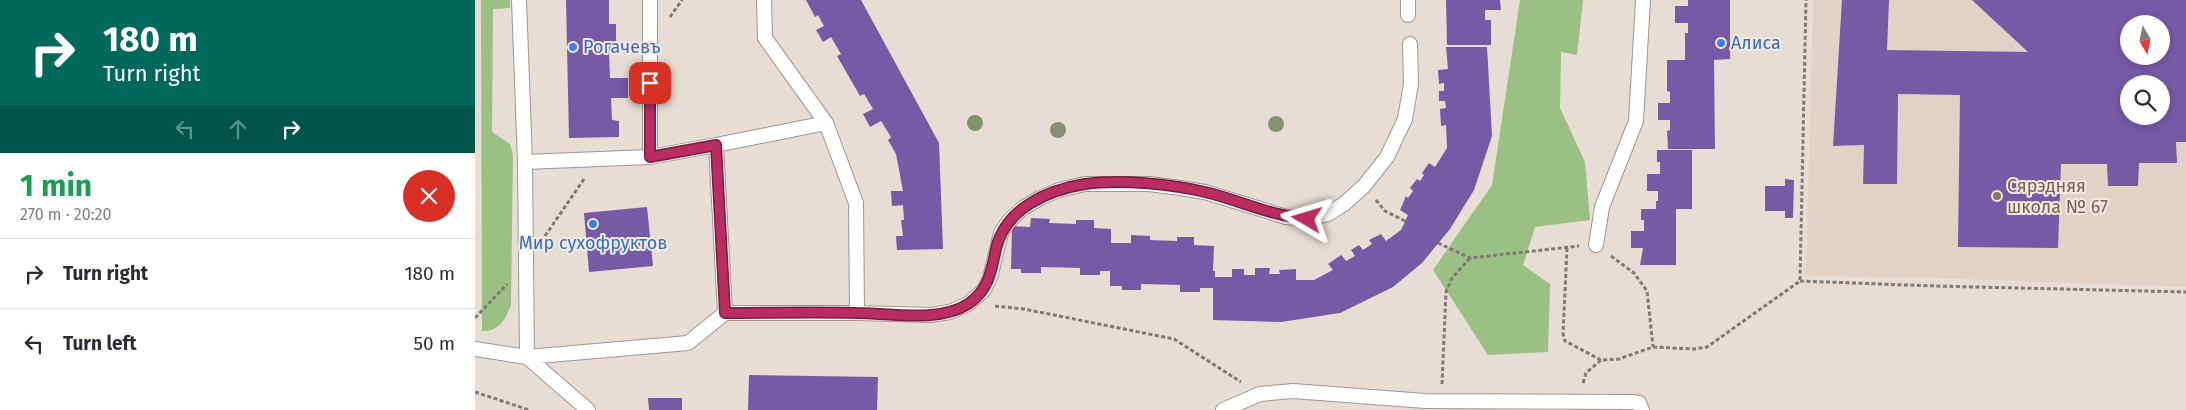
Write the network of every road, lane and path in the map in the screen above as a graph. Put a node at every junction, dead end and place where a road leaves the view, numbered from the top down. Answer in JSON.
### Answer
{"nodes":[{"id":1,"x":519,"y":0,"type":"edge"},
{"id":2,"x":649,"y":0,"type":"edge"},
{"id":3,"x":764,"y":0,"type":"edge"},
{"id":4,"x":1408,"y":0,"type":"edge"},
{"id":5,"x":1643,"y":0,"type":"edge"},
{"id":6,"x":1806,"y":0,"type":"edge"},
{"id":7,"x":1408,"y":15,"type":"dead end"},
{"id":8,"x":1410,"y":44,"type":"dead end"},
{"id":9,"x":825,"y":123,"type":"junction"},
{"id":10,"x":716,"y":145,"type":"junction"},
{"id":11,"x":650,"y":157,"type":"junction"},
{"id":12,"x":525,"y":162,"type":"junction"},
{"id":13,"x":1364,"y":186,"type":"junction"},
{"id":14,"x":1405,"y":221,"type":"dead end"},
{"id":15,"x":1438,"y":243,"type":"dead end"},
{"id":16,"x":1596,"y":244,"type":"junction"},
{"id":17,"x":1567,"y":248,"type":"junction"},
{"id":18,"x":1470,"y":258,"type":"junction"},
{"id":19,"x":1801,"y":280,"type":"junction"},
{"id":20,"x":2186,"y":292,"type":"edge"},
{"id":21,"x":968,"y":304,"type":"junction"},
{"id":22,"x":725,"y":313,"type":"junction"},
{"id":23,"x":857,"y":313,"type":"junction"},
{"id":24,"x":1653,"y":347,"type":"junction"},
{"id":25,"x":475,"y":349,"type":"edge"},
{"id":26,"x":527,"y":357,"type":"junction"},
{"id":27,"x":1601,"y":360,"type":"junction"},
{"id":28,"x":475,"y":392,"type":"edge"},
{"id":29,"x":1260,"y":394,"type":"junction"},
{"id":30,"x":1441,"y":401,"type":"junction"},
{"id":31,"x":1579,"y":402,"type":"junction"},
{"id":32,"x":1425,"y":405,"type":"edge"},
{"id":33,"x":529,"y":410,"type":"edge"},
{"id":34,"x":588,"y":410,"type":"edge"},
{"id":35,"x":1223,"y":410,"type":"edge"},
{"id":36,"x":1642,"y":410,"type":"edge"}],
"edges":[{"from":1,"to":12,"type":"lane"},
{"from":2,"to":11,"type":"lane"},
{"from":3,"to":9,"type":"lane"},
{"from":4,"to":7,"type":"lane"},
{"from":5,"to":16,"type":"lane"},
{"from":6,"to":19,"type":"path"},
{"from":8,"to":13,"type":"lane"},
{"from":9,"to":10,"type":"lane"},
{"from":9,"to":23,"type":"lane"},
{"from":10,"to":11,"type":"lane"},
{"from":10,"to":22,"type":"lane"},
{"from":11,"to":12,"type":"lane"},
{"from":12,"to":26,"type":"lane"},
{"from":13,"to":14,"type":"path"},
{"from":13,"to":21,"type":"lane"},
{"from":15,"to":18,"type":"path"},
{"from":16,"to":17,"type":"path"},
{"from":16,"to":24,"type":"path"},
{"from":17,"to":18,"type":"path"},
{"from":17,"to":27,"type":"path"},
{"from":18,"to":30,"type":"path"},
{"from":19,"to":20,"type":"path"},
{"from":19,"to":24,"type":"path"},
{"from":21,"to":23,"type":"lane"},
{"from":21,"to":29,"type":"path"},
{"from":22,"to":23,"type":"lane"},
{"from":22,"to":26,"type":"lane"},
{"from":24,"to":27,"type":"path"},
{"from":25,"to":26,"type":"lane"},
{"from":26,"to":34,"type":"lane"},
{"from":27,"to":31,"type":"path"},
{"from":28,"to":33,"type":"path"},
{"from":29,"to":32,"type":"lane"},
{"from":29,"to":35,"type":"lane"},
{"from":30,"to":31,"type":"lane"},
{"from":30,"to":32,"type":"lane"},
{"from":31,"to":36,"type":"lane"}]}
